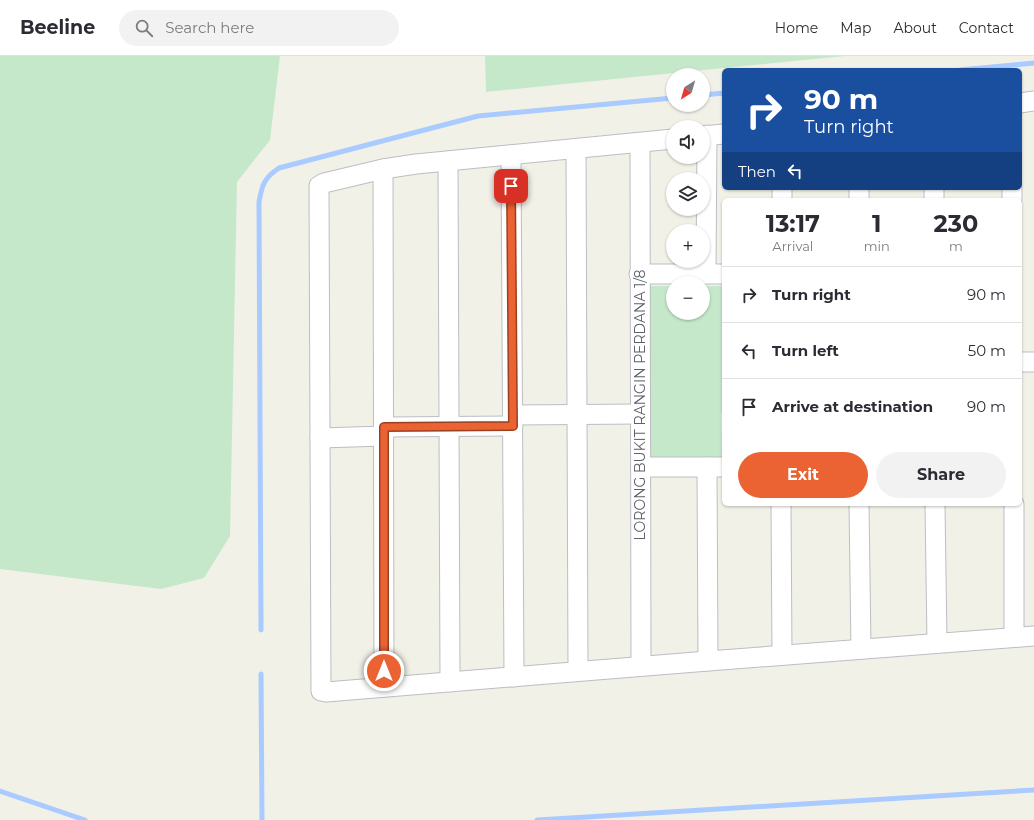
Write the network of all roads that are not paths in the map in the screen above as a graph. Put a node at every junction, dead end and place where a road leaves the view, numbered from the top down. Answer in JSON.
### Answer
{"nodes":[{"id":1,"x":1034,"y":101,"type":"edge"},
{"id":2,"x":1022,"y":103,"type":"edge"},
{"id":3,"x":711,"y":135,"type":"edge"},
{"id":4,"x":666,"y":140,"type":"edge"},
{"id":5,"x":640,"y":143,"type":"junction"},
{"id":6,"x":576,"y":149,"type":"junction"},
{"id":7,"x":511,"y":156,"type":"junction"},
{"id":8,"x":448,"y":161,"type":"junction"},
{"id":9,"x":383,"y":169,"type":"junction"},
{"id":10,"x":639,"y":274,"type":"junction"},
{"id":11,"x":715,"y":274,"type":"edge"},
{"id":12,"x":1022,"y":362,"type":"edge"},
{"id":13,"x":1034,"y":362,"type":"edge"},
{"id":14,"x":578,"y":414,"type":"junction"},
{"id":15,"x":640,"y":414,"type":"junction"},
{"id":16,"x":513,"y":420,"type":"junction"},
{"id":17,"x":449,"y":427,"type":"junction"},
{"id":18,"x":384,"y":432,"type":"junction"},
{"id":19,"x":320,"y":438,"type":"junction"},
{"id":20,"x":641,"y":467,"type":"junction"},
{"id":21,"x":715,"y":467,"type":"edge"},
{"id":22,"x":781,"y":506,"type":"edge"},
{"id":23,"x":859,"y":506,"type":"edge"},
{"id":24,"x":935,"y":506,"type":"edge"},
{"id":25,"x":1014,"y":506,"type":"edge"},
{"id":26,"x":1034,"y":636,"type":"edge"},
{"id":27,"x":1014,"y":637,"type":"junction"},
{"id":28,"x":937,"y":643,"type":"junction"},
{"id":29,"x":860,"y":649,"type":"junction"},
{"id":30,"x":782,"y":655,"type":"junction"},
{"id":31,"x":708,"y":661,"type":"junction"},
{"id":32,"x":641,"y":666,"type":"junction"},
{"id":33,"x":578,"y":671,"type":"junction"},
{"id":34,"x":514,"y":676,"type":"junction"},
{"id":35,"x":450,"y":682,"type":"junction"},
{"id":36,"x":384,"y":687,"type":"junction"}],
"edges":[{"from":1,"to":2,"type":"street"},
{"from":3,"to":11,"type":"street"},
{"from":4,"to":5,"type":"street"},
{"from":5,"to":6,"type":"street"},
{"from":5,"to":10,"type":"street","name":"LORONG BUKIT RANGIN PERDANA 1/8"},
{"from":6,"to":7,"type":"street"},
{"from":6,"to":14,"type":"street"},
{"from":7,"to":8,"type":"street"},
{"from":7,"to":16,"type":"street"},
{"from":8,"to":9,"type":"street"},
{"from":8,"to":17,"type":"street"},
{"from":9,"to":18,"type":"street"},
{"from":9,"to":19,"type":"street"},
{"from":10,"to":11,"type":"street"},
{"from":10,"to":15,"type":"street","name":"LORONG BUKIT RANGIN PERDANA 1/8"},
{"from":12,"to":13,"type":"street"},
{"from":14,"to":15,"type":"street"},
{"from":14,"to":16,"type":"street"},
{"from":14,"to":33,"type":"street"},
{"from":15,"to":20,"type":"street","name":"LORONG BUKIT RANGIN PERDANA 1/8"},
{"from":16,"to":17,"type":"street"},
{"from":16,"to":34,"type":"street"},
{"from":17,"to":18,"type":"street"},
{"from":17,"to":35,"type":"street"},
{"from":18,"to":19,"type":"street"},
{"from":18,"to":36,"type":"street"},
{"from":19,"to":36,"type":"street"},
{"from":20,"to":21,"type":"street"},
{"from":20,"to":32,"type":"street","name":"LORONG BUKIT RANGIN PERDANA 1/8"},
{"from":21,"to":31,"type":"street"},
{"from":22,"to":30,"type":"street"},
{"from":23,"to":29,"type":"street"},
{"from":24,"to":28,"type":"street"},
{"from":25,"to":27,"type":"street"},
{"from":26,"to":27,"type":"street"},
{"from":27,"to":28,"type":"street"},
{"from":28,"to":29,"type":"street"},
{"from":29,"to":30,"type":"street"},
{"from":30,"to":31,"type":"street"},
{"from":31,"to":32,"type":"street"},
{"from":32,"to":33,"type":"street"},
{"from":33,"to":34,"type":"street"},
{"from":34,"to":35,"type":"street"},
{"from":35,"to":36,"type":"street"}]}
